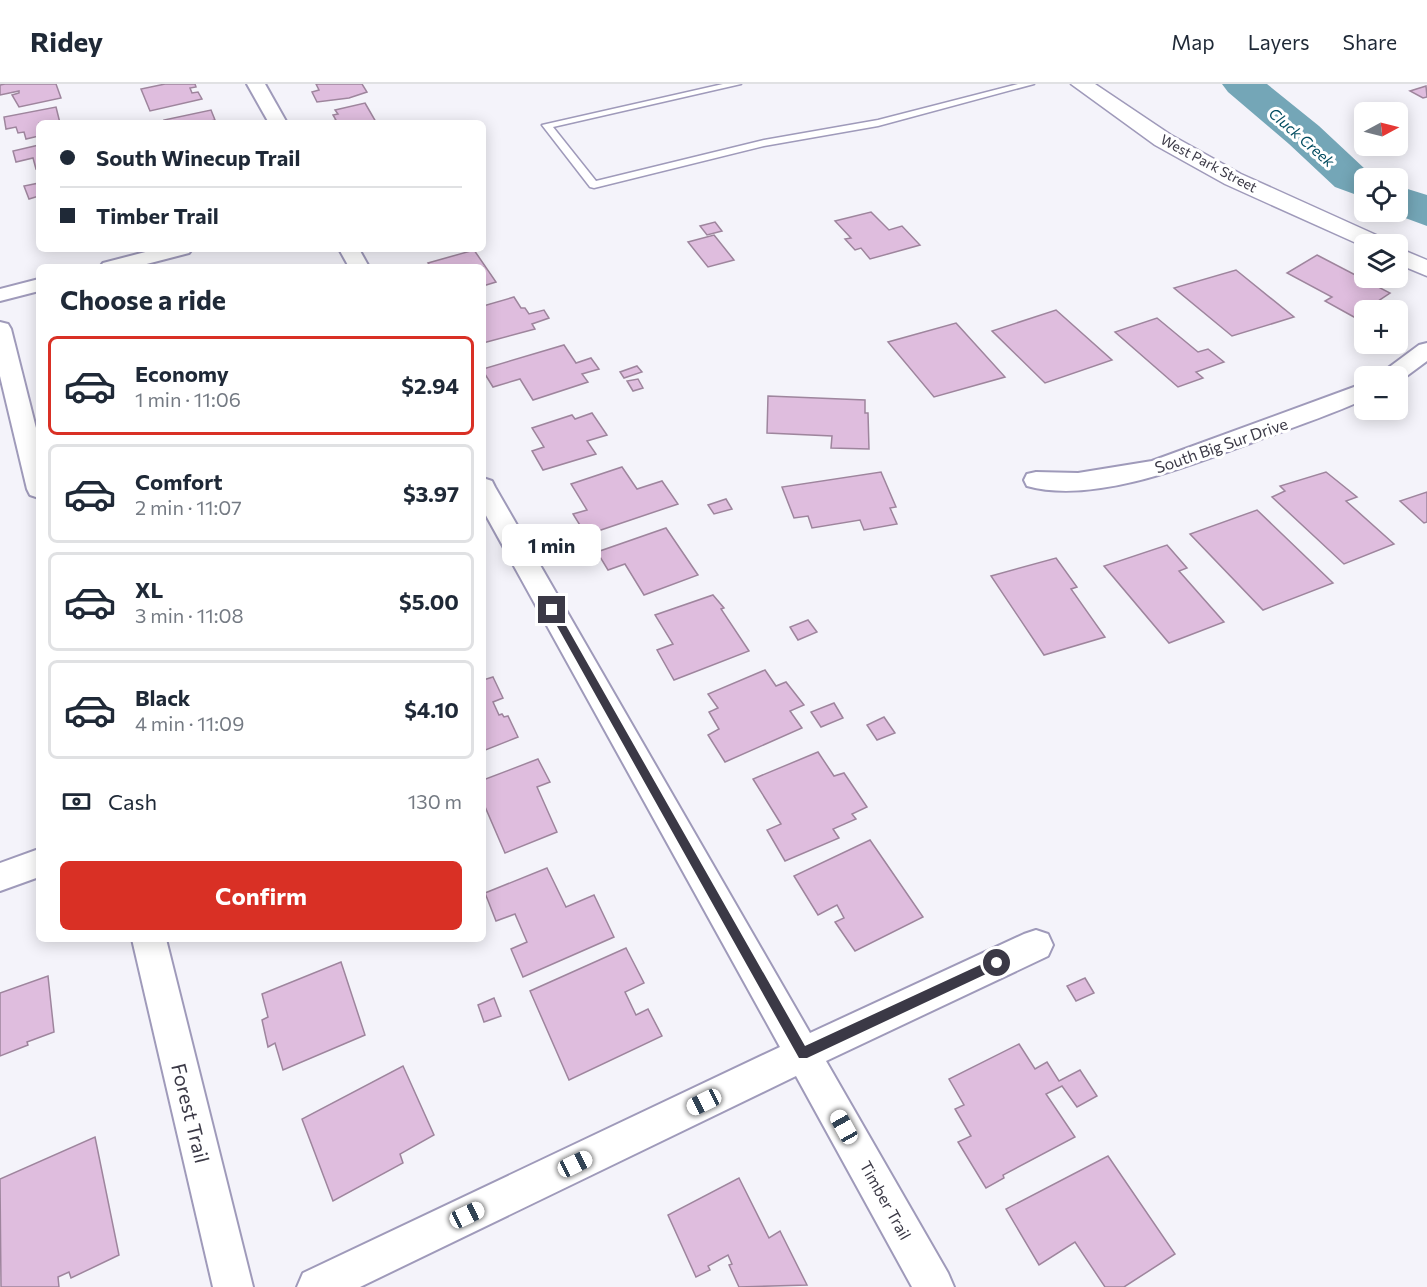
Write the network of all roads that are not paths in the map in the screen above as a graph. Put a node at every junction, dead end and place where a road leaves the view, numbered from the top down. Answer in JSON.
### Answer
{"nodes":[{"id":1,"x":256,"y":84,"type":"edge"},
{"id":2,"x":736,"y":84,"type":"edge"},
{"id":3,"x":1029,"y":84,"type":"edge"},
{"id":4,"x":1081,"y":84,"type":"edge"},
{"id":5,"x":276,"y":120,"type":"edge"},
{"id":6,"x":1356,"y":234,"type":"edge"},
{"id":7,"x":170,"y":252,"type":"edge"},
{"id":8,"x":1408,"y":260,"type":"edge"},
{"id":9,"x":122,"y":264,"type":"edge"},
{"id":10,"x":1427,"y":269,"type":"edge"},
{"id":11,"x":36,"y":286,"type":"edge"},
{"id":12,"x":0,"y":294,"type":"edge"},
{"id":13,"x":0,"y":329,"type":"edge"},
{"id":14,"x":1427,"y":350,"type":"edge"},
{"id":15,"x":1405,"y":366,"type":"edge"},
{"id":16,"x":1354,"y":395,"type":"edge"},
{"id":17,"x":36,"y":477,"type":"edge"},
{"id":18,"x":1036,"y":480,"type":"dead end"},
{"id":19,"x":486,"y":492,"type":"edge"},
{"id":20,"x":36,"y":864,"type":"edge"},
{"id":21,"x":0,"y":877,"type":"edge"},
{"id":22,"x":150,"y":942,"type":"edge"},
{"id":23,"x":1036,"y":945,"type":"dead end"},
{"id":24,"x":803,"y":1054,"type":"junction"},
{"id":25,"x":233,"y":1287,"type":"edge"},
{"id":26,"x":317,"y":1287,"type":"edge"},
{"id":27,"x":934,"y":1287,"type":"edge"}],
"edges":[{"from":1,"to":5,"type":"street"},
{"from":2,"to":3,"type":"lane"},
{"from":4,"to":6,"type":"street","name":"West Park Street"},
{"from":7,"to":9,"type":"street"},
{"from":8,"to":10,"type":"street"},
{"from":11,"to":12,"type":"street"},
{"from":13,"to":17,"type":"street"},
{"from":14,"to":15,"type":"street"},
{"from":16,"to":18,"type":"street","name":"South Big Sur Drive"},
{"from":19,"to":24,"type":"street","name":"Timber Trail"},
{"from":20,"to":21,"type":"street"},
{"from":22,"to":25,"type":"street","name":"Forest Trail"},
{"from":23,"to":24,"type":"street"},
{"from":24,"to":26,"type":"street"},
{"from":24,"to":27,"type":"street","name":"Timber Trail"}]}
